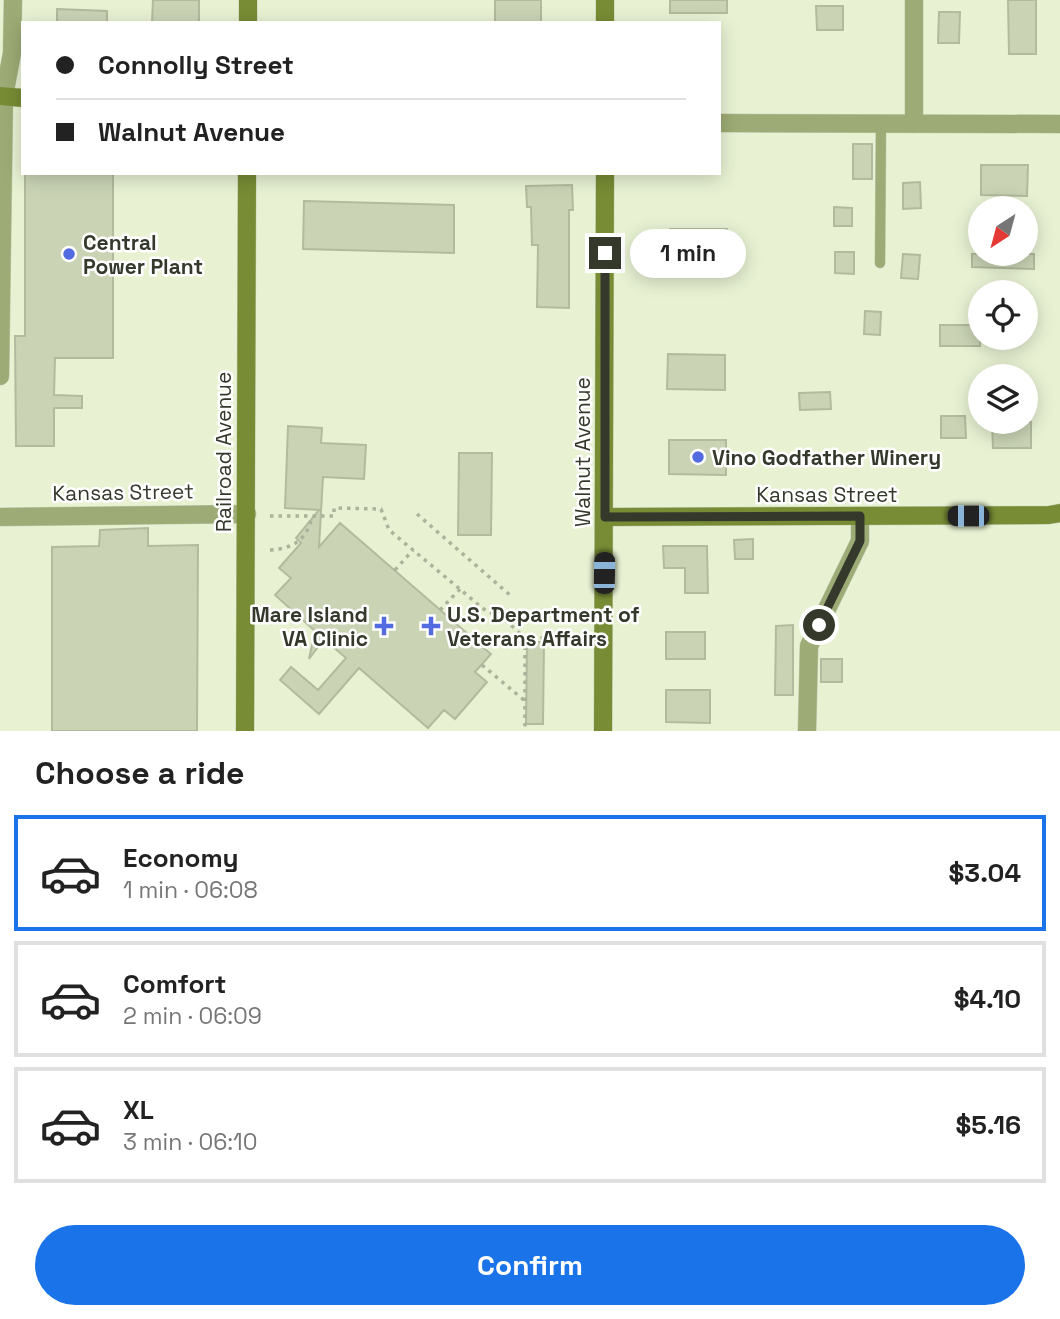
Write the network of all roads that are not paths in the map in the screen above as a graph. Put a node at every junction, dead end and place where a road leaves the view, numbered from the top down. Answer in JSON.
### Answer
{"nodes":[{"id":1,"x":13,"y":0,"type":"edge"},
{"id":2,"x":248,"y":0,"type":"edge"},
{"id":3,"x":605,"y":0,"type":"edge"},
{"id":4,"x":914,"y":0,"type":"edge"},
{"id":5,"x":248,"y":21,"type":"edge"},
{"id":6,"x":605,"y":21,"type":"edge"},
{"id":7,"x":2,"y":96,"type":"edge"},
{"id":8,"x":21,"y":98,"type":"edge"},
{"id":9,"x":721,"y":123,"type":"edge"},
{"id":10,"x":881,"y":124,"type":"junction"},
{"id":11,"x":914,"y":124,"type":"junction"},
{"id":12,"x":1060,"y":124,"type":"edge"},
{"id":13,"x":2,"y":136,"type":"edge"},
{"id":14,"x":247,"y":175,"type":"edge"},
{"id":15,"x":605,"y":175,"type":"edge"},
{"id":16,"x":1,"y":215,"type":"edge"},
{"id":17,"x":880,"y":263,"type":"dead end"},
{"id":18,"x":0,"y":376,"type":"edge"},
{"id":19,"x":247,"y":514,"type":"junction"},
{"id":20,"x":860,"y":516,"type":"junction"},
{"id":21,"x":1056,"y":516,"type":"edge"},
{"id":22,"x":0,"y":517,"type":"edge"},
{"id":23,"x":605,"y":517,"type":"junction"},
{"id":24,"x":245,"y":731,"type":"edge"},
{"id":25,"x":603,"y":731,"type":"edge"},
{"id":26,"x":807,"y":731,"type":"edge"}],
"edges":[{"from":1,"to":7,"type":"street"},
{"from":2,"to":5,"type":"street"},
{"from":3,"to":6,"type":"street"},
{"from":4,"to":11,"type":"street"},
{"from":7,"to":8,"type":"street"},
{"from":7,"to":13,"type":"street"},
{"from":9,"to":10,"type":"street"},
{"from":10,"to":11,"type":"street"},
{"from":10,"to":17,"type":"lane"},
{"from":11,"to":12,"type":"street"},
{"from":13,"to":16,"type":"street"},
{"from":14,"to":19,"type":"street","name":"Railroad Avenue"},
{"from":15,"to":23,"type":"street","name":"Walnut Avenue"},
{"from":16,"to":18,"type":"street"},
{"from":19,"to":22,"type":"street","name":"Kansas Street"},
{"from":19,"to":24,"type":"street","name":"Railroad Avenue"},
{"from":20,"to":21,"type":"street","name":"Kansas Street"},
{"from":20,"to":23,"type":"street","name":"Kansas Street"},
{"from":20,"to":26,"type":"street"},
{"from":23,"to":25,"type":"street","name":"Walnut Avenue"}]}
